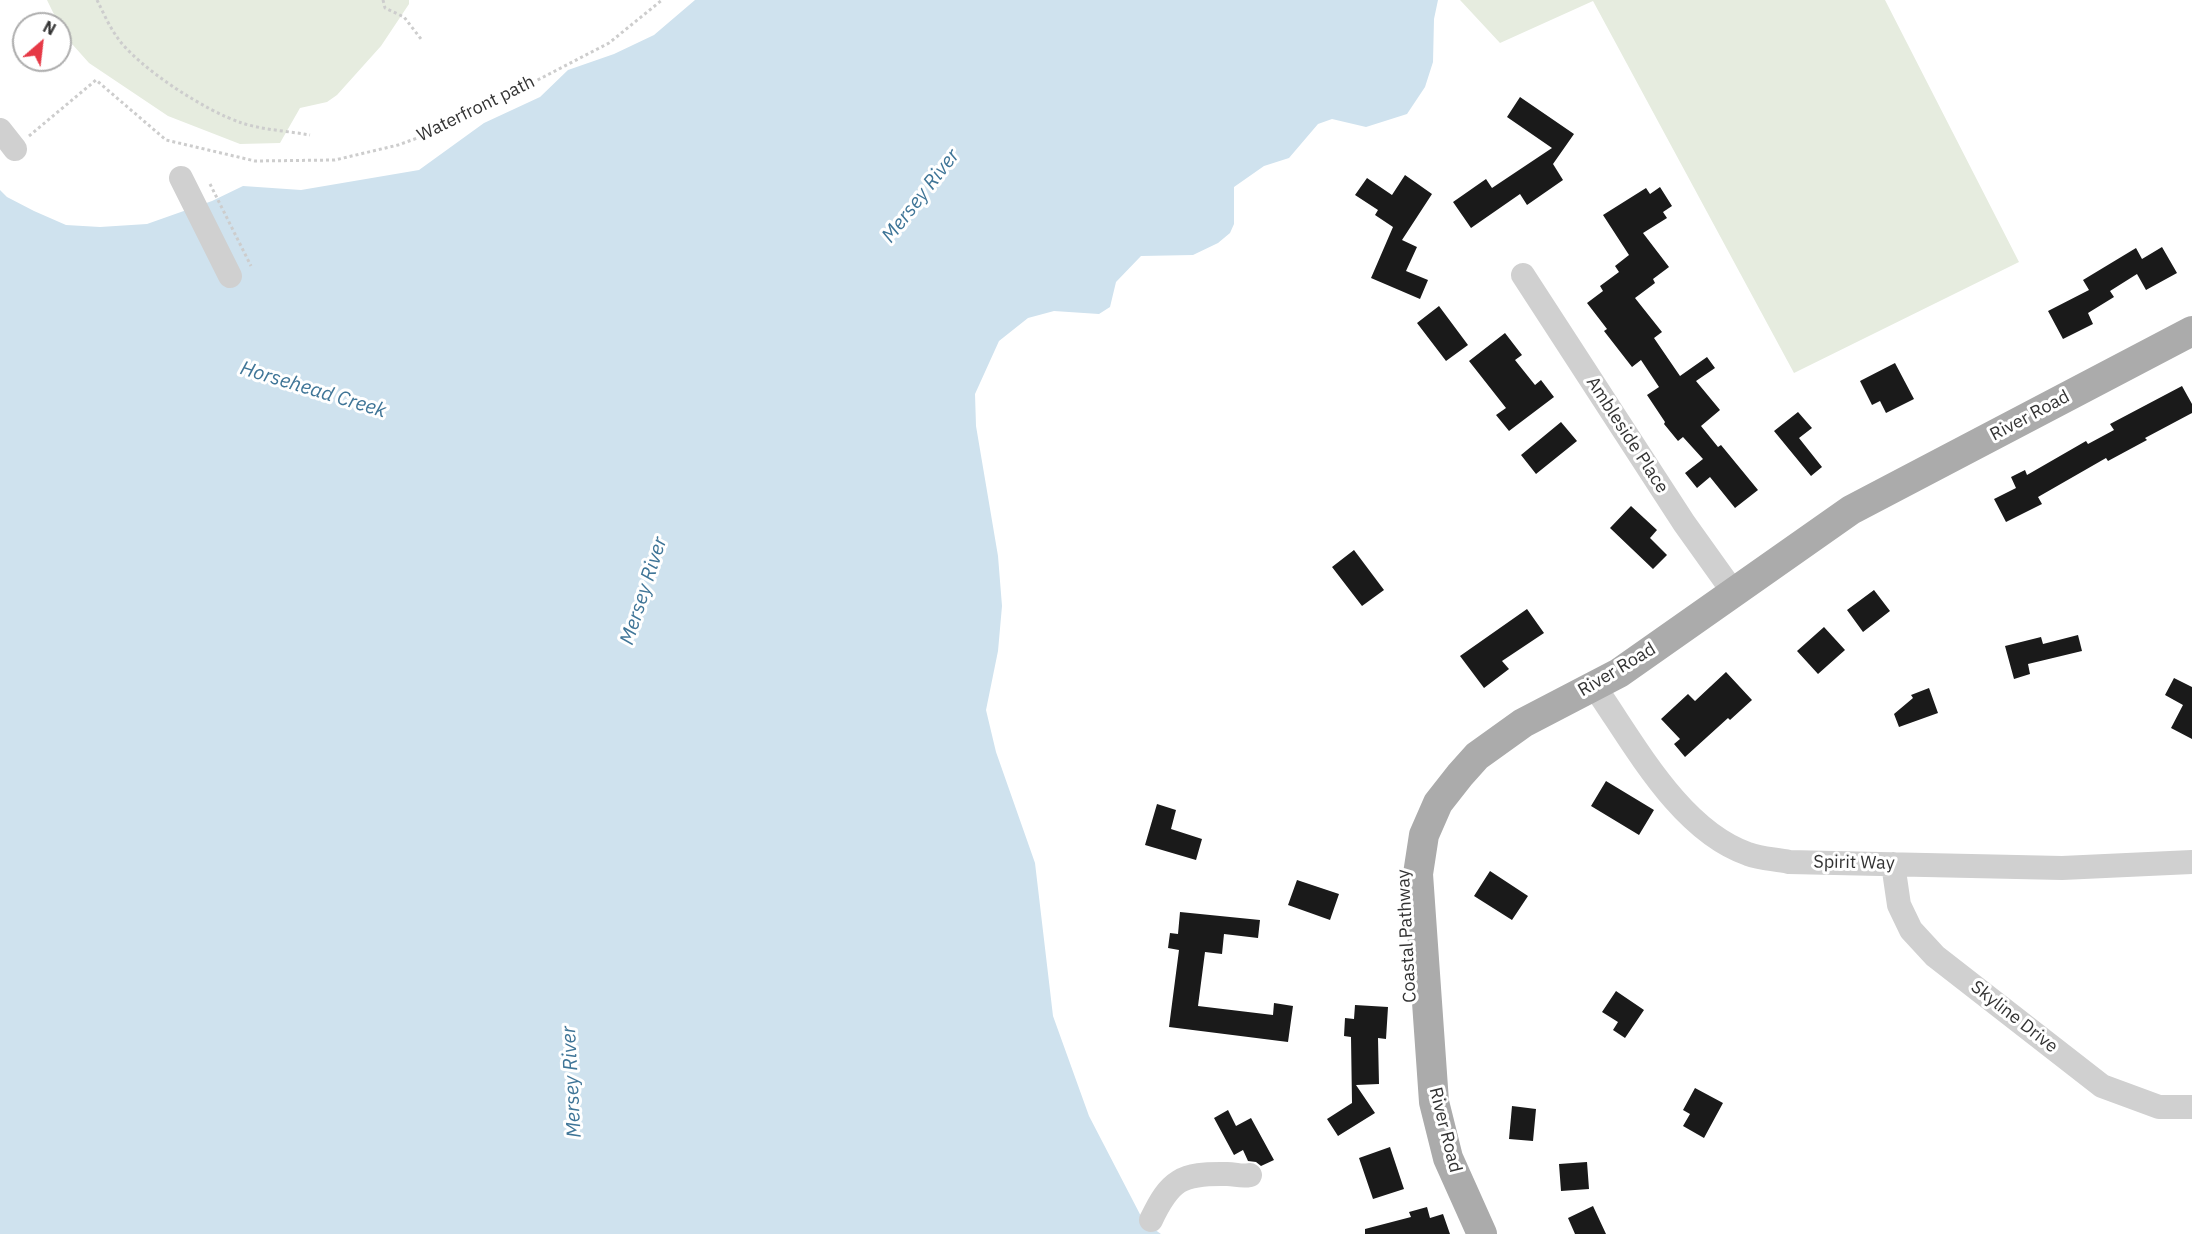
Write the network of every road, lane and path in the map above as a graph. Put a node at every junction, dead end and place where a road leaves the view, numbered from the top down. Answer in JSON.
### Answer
{"nodes":[{"id":1,"x":98,"y":0,"type":"edge"},
{"id":2,"x":382,"y":0,"type":"edge"},
{"id":3,"x":662,"y":0,"type":"edge"},
{"id":4,"x":421,"y":39,"type":"dead end"},
{"id":5,"x":0,"y":129,"type":"edge"},
{"id":6,"x":310,"y":135,"type":"dead end"},
{"id":7,"x":15,"y":149,"type":"joint"},
{"id":8,"x":181,"y":178,"type":"dead end"},
{"id":9,"x":210,"y":184,"type":"dead end"},
{"id":10,"x":241,"y":271,"type":"joint"},
{"id":11,"x":1523,"y":275,"type":"dead end"},
{"id":12,"x":2192,"y":331,"type":"edge"},
{"id":13,"x":1734,"y":593,"type":"junction"},
{"id":14,"x":1594,"y":686,"type":"junction"},
{"id":15,"x":2192,"y":862,"type":"edge"},
{"id":16,"x":1893,"y":864,"type":"junction"},
{"id":17,"x":2192,"y":1107,"type":"edge"},
{"id":18,"x":1250,"y":1175,"type":"dead end"},
{"id":19,"x":1150,"y":1221,"type":"dead end"},
{"id":20,"x":1482,"y":1234,"type":"edge"}],
"edges":[{"from":1,"to":6,"type":"path"},
{"from":2,"to":4,"type":"path"},
{"from":3,"to":7,"type":"path","name":"Waterfront path"},
{"from":5,"to":7,"type":"street"},
{"from":8,"to":10,"type":"street"},
{"from":9,"to":10,"type":"path"},
{"from":11,"to":13,"type":"street","name":"Ambleside Place"},
{"from":12,"to":13,"type":"main road","name":"River Road"},
{"from":13,"to":14,"type":"main road","name":"River Road"},
{"from":14,"to":16,"type":"street","name":"Spirit Way"},
{"from":14,"to":20,"type":"main road","name":"River Road"},
{"from":15,"to":16,"type":"street","name":"Spirit Way"},
{"from":16,"to":17,"type":"street","name":"Skyline Drive"},
{"from":18,"to":19,"type":"street"}]}
